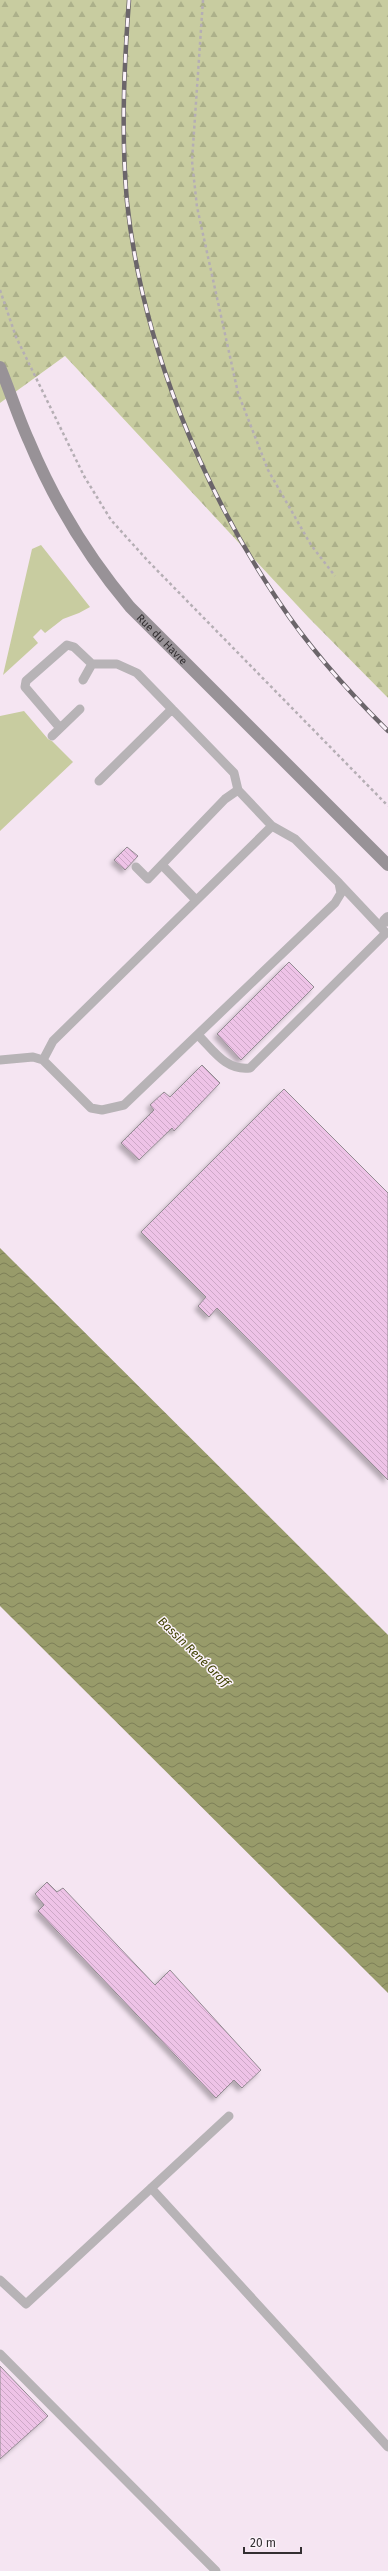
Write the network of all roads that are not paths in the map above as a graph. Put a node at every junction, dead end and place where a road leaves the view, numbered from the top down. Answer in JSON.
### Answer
{"nodes":[{"id":1,"x":0,"y":367,"type":"edge"},
{"id":2,"x":92,"y":664,"type":"junction"},
{"id":3,"x":83,"y":680,"type":"dead end"},
{"id":4,"x":80,"y":709,"type":"dead end"},
{"id":5,"x":172,"y":709,"type":"junction"},
{"id":6,"x":60,"y":728,"type":"junction"},
{"id":7,"x":52,"y":736,"type":"dead end"},
{"id":8,"x":99,"y":781,"type":"dead end"},
{"id":9,"x":238,"y":790,"type":"junction"},
{"id":10,"x":272,"y":826,"type":"junction"},
{"id":11,"x":162,"y":865,"type":"junction"},
{"id":12,"x":388,"y":865,"type":"edge"},
{"id":13,"x":136,"y":867,"type":"dead end"},
{"id":14,"x":339,"y":882,"type":"junction"},
{"id":15,"x":196,"y":900,"type":"junction"},
{"id":16,"x":385,"y":922,"type":"edge"},
{"id":17,"x":198,"y":1035,"type":"junction"},
{"id":18,"x":0,"y":1060,"type":"edge"},
{"id":19,"x":43,"y":1060,"type":"junction"},
{"id":20,"x":229,"y":2116,"type":"dead end"},
{"id":21,"x":151,"y":2188,"type":"junction"},
{"id":22,"x":0,"y":2280,"type":"edge"},
{"id":23,"x":0,"y":2354,"type":"edge"},
{"id":24,"x":388,"y":2447,"type":"edge"},
{"id":25,"x":216,"y":2571,"type":"edge"}],
"edges":[{"from":1,"to":12,"type":"main road","name":"Rue du Havre"},
{"from":2,"to":3,"type":"lane"},
{"from":2,"to":5,"type":"lane"},
{"from":2,"to":6,"type":"lane"},
{"from":4,"to":6,"type":"lane"},
{"from":5,"to":8,"type":"lane"},
{"from":5,"to":9,"type":"lane"},
{"from":6,"to":7,"type":"lane"},
{"from":9,"to":10,"type":"lane"},
{"from":9,"to":11,"type":"lane"},
{"from":10,"to":14,"type":"lane"},
{"from":10,"to":15,"type":"lane"},
{"from":11,"to":13,"type":"lane"},
{"from":11,"to":15,"type":"lane"},
{"from":14,"to":16,"type":"lane"},
{"from":14,"to":17,"type":"lane"},
{"from":15,"to":19,"type":"lane"},
{"from":16,"to":17,"type":"lane"},
{"from":17,"to":19,"type":"lane"},
{"from":18,"to":19,"type":"lane"},
{"from":20,"to":21,"type":"lane"},
{"from":21,"to":22,"type":"lane"},
{"from":21,"to":24,"type":"lane"},
{"from":23,"to":25,"type":"lane"}]}
